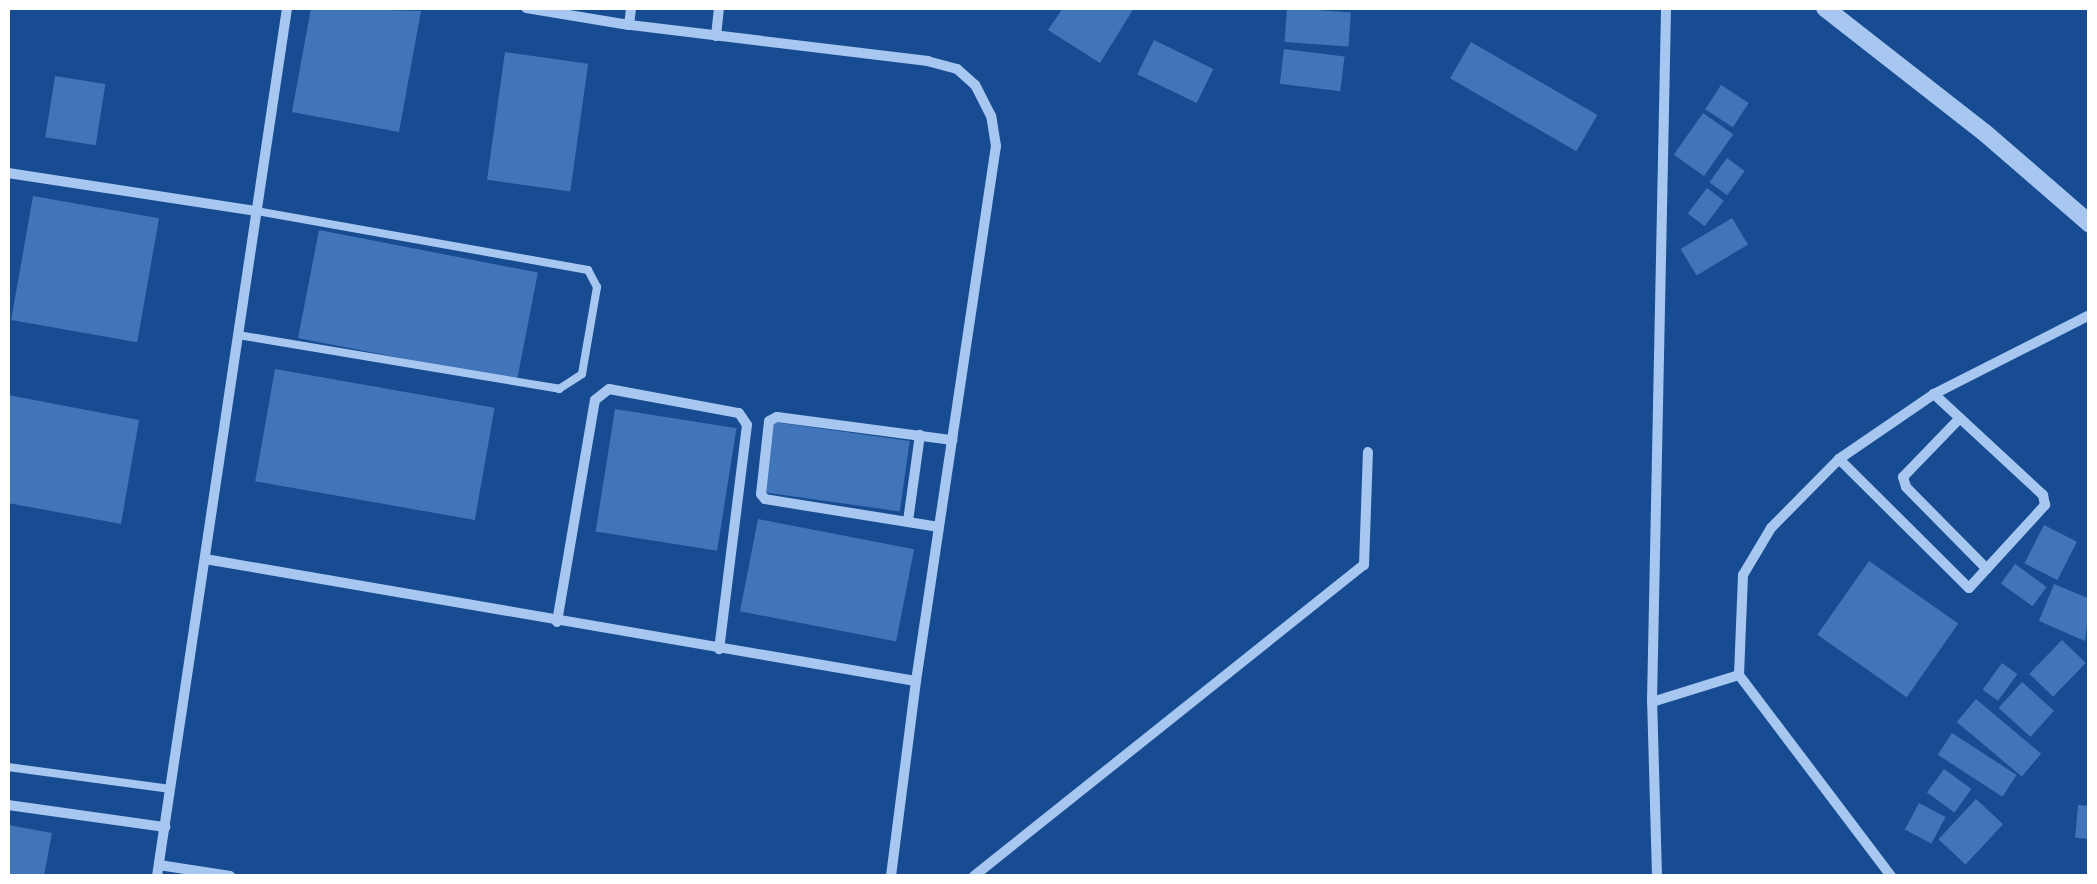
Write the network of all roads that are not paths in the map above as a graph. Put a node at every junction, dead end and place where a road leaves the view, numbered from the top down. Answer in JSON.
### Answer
{"nodes":[{"id":1,"x":288,"y":8,"type":"edge"},
{"id":2,"x":526,"y":8,"type":"edge"},
{"id":3,"x":631,"y":8,"type":"edge"},
{"id":4,"x":719,"y":8,"type":"edge"},
{"id":5,"x":1666,"y":8,"type":"edge"},
{"id":6,"x":1825,"y":8,"type":"edge"},
{"id":7,"x":629,"y":25,"type":"junction"},
{"id":8,"x":716,"y":36,"type":"junction"},
{"id":9,"x":8,"y":172,"type":"edge"},
{"id":10,"x":257,"y":211,"type":"junction"},
{"id":11,"x":2090,"y":224,"type":"edge"},
{"id":12,"x":2090,"y":315,"type":"edge"},
{"id":13,"x":238,"y":335,"type":"junction"},
{"id":14,"x":1934,"y":394,"type":"junction"},
{"id":15,"x":1960,"y":418,"type":"junction"},
{"id":16,"x":920,"y":435,"type":"junction"},
{"id":17,"x":952,"y":440,"type":"junction"},
{"id":18,"x":1368,"y":452,"type":"dead end"},
{"id":19,"x":1840,"y":459,"type":"junction"},
{"id":20,"x":908,"y":522,"type":"junction"},
{"id":21,"x":939,"y":527,"type":"junction"},
{"id":22,"x":205,"y":560,"type":"junction"},
{"id":23,"x":1987,"y":568,"type":"junction"},
{"id":24,"x":558,"y":622,"type":"junction"},
{"id":25,"x":719,"y":649,"type":"junction"},
{"id":26,"x":1739,"y":676,"type":"junction"},
{"id":27,"x":916,"y":681,"type":"junction"},
{"id":28,"x":1652,"y":702,"type":"junction"},
{"id":29,"x":8,"y":767,"type":"edge"},
{"id":30,"x":171,"y":790,"type":"junction"},
{"id":31,"x":8,"y":805,"type":"edge"},
{"id":32,"x":165,"y":827,"type":"junction"},
{"id":33,"x":158,"y":871,"type":"edge"},
{"id":34,"x":230,"y":876,"type":"edge"},
{"id":35,"x":892,"y":876,"type":"edge"},
{"id":36,"x":974,"y":876,"type":"edge"},
{"id":37,"x":1657,"y":876,"type":"edge"},
{"id":38,"x":1890,"y":876,"type":"edge"}],
"edges":[{"from":1,"to":10,"type":"street"},
{"from":2,"to":7,"type":"street"},
{"from":3,"to":7,"type":"street"},
{"from":4,"to":8,"type":"street"},
{"from":5,"to":28,"type":"street"},
{"from":6,"to":11,"type":"street"},
{"from":7,"to":8,"type":"street"},
{"from":8,"to":17,"type":"street"},
{"from":9,"to":10,"type":"street"},
{"from":10,"to":13,"type":"street"},
{"from":10,"to":13,"type":"lane"},
{"from":12,"to":14,"type":"street"},
{"from":13,"to":22,"type":"street"},
{"from":14,"to":15,"type":"street"},
{"from":14,"to":19,"type":"street"},
{"from":15,"to":23,"type":"street"},
{"from":15,"to":23,"type":"street"},
{"from":16,"to":17,"type":"street"},
{"from":16,"to":20,"type":"street"},
{"from":16,"to":20,"type":"street"},
{"from":17,"to":21,"type":"street"},
{"from":18,"to":36,"type":"street"},
{"from":19,"to":23,"type":"street"},
{"from":19,"to":26,"type":"street"},
{"from":20,"to":21,"type":"street"},
{"from":21,"to":27,"type":"street"},
{"from":22,"to":24,"type":"street"},
{"from":22,"to":30,"type":"street"},
{"from":24,"to":25,"type":"street"},
{"from":24,"to":25,"type":"street"},
{"from":25,"to":27,"type":"street"},
{"from":26,"to":28,"type":"street"},
{"from":26,"to":38,"type":"street"},
{"from":27,"to":35,"type":"street"},
{"from":28,"to":37,"type":"street"},
{"from":29,"to":30,"type":"lane"},
{"from":30,"to":32,"type":"street"},
{"from":31,"to":32,"type":"street"},
{"from":32,"to":33,"type":"street"},
{"from":33,"to":34,"type":"street"}]}
